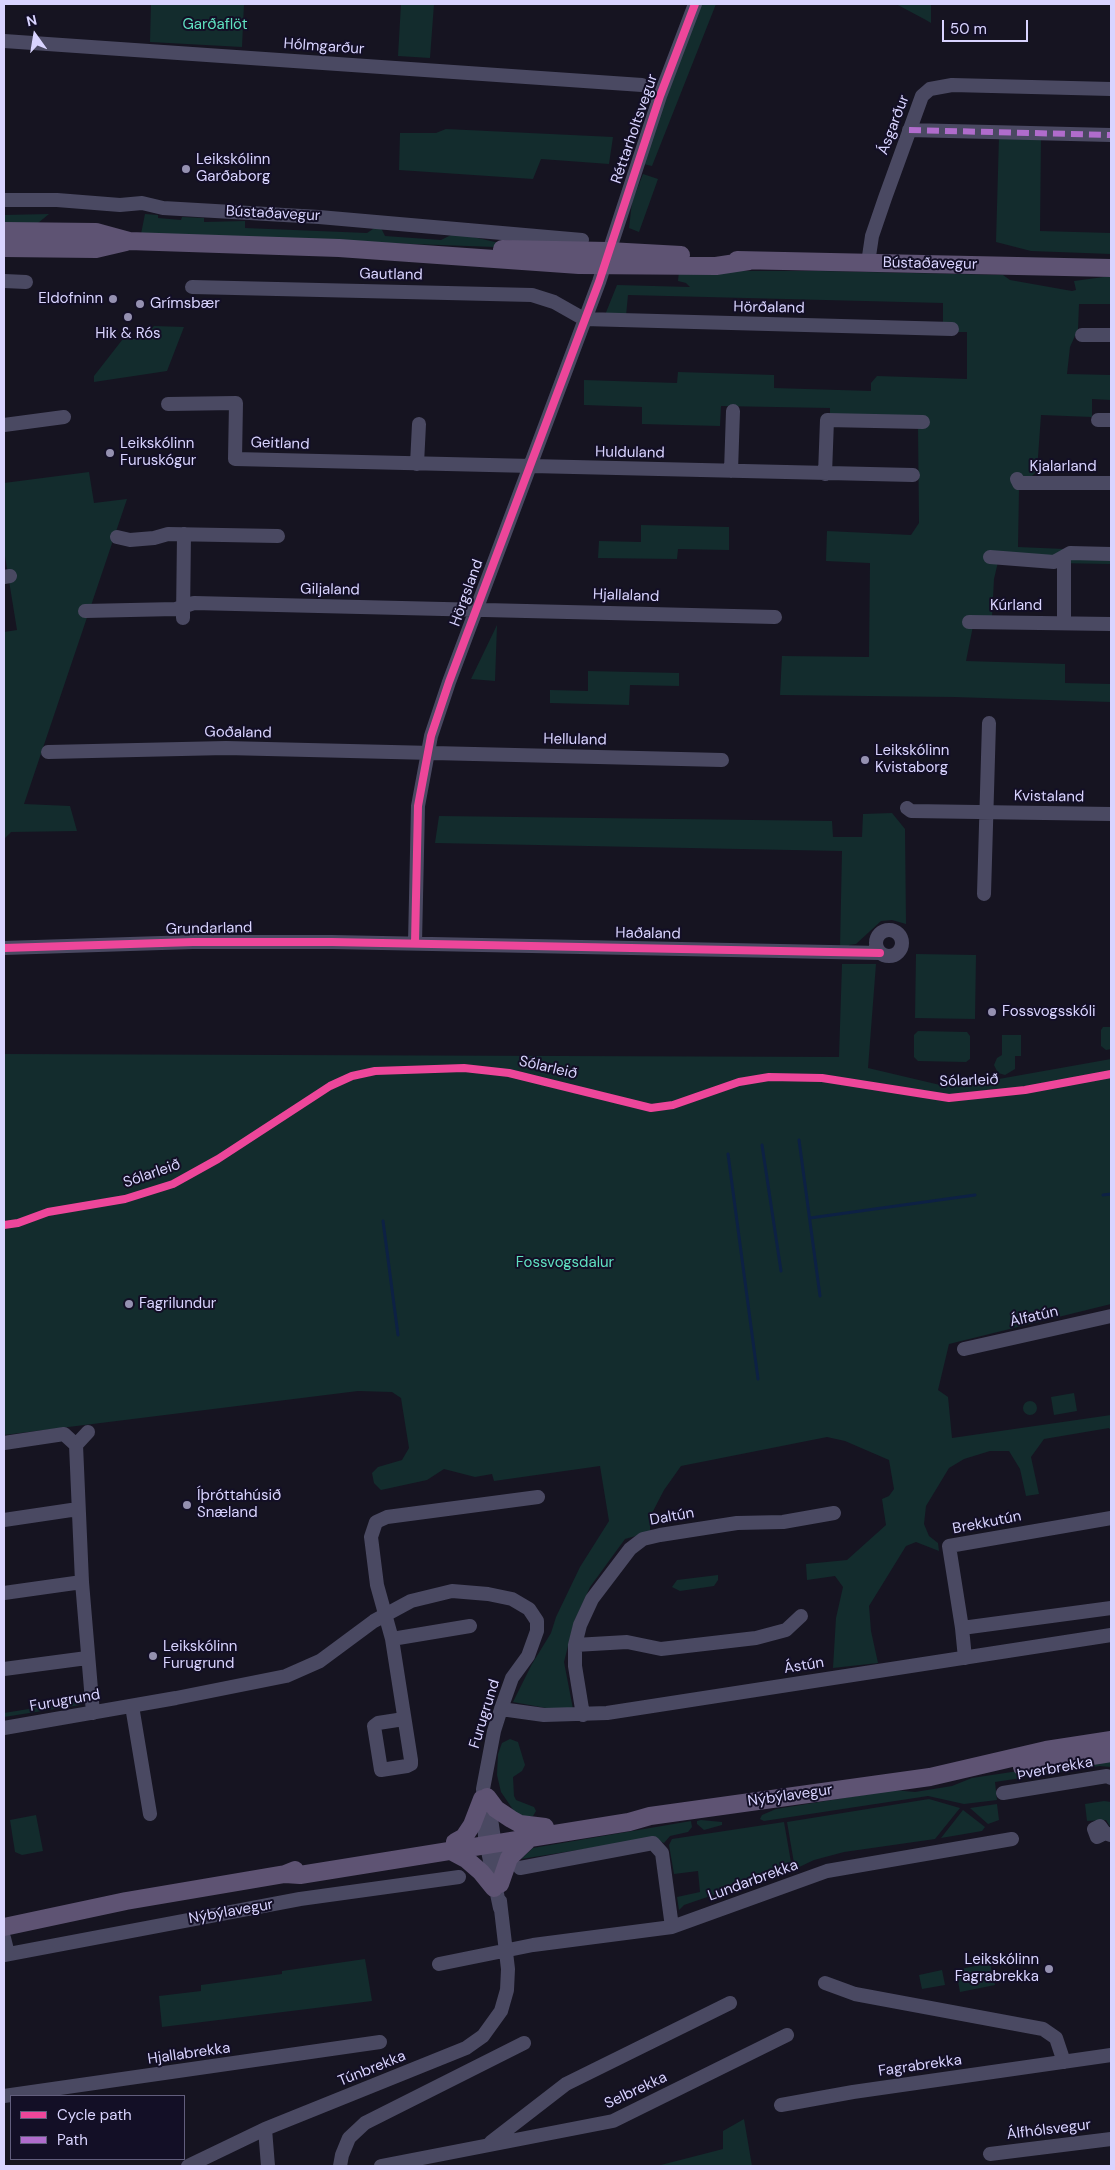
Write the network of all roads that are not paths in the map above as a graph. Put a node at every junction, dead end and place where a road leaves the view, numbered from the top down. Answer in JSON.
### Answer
{"nodes":[{"id":1,"x":695,"y":4,"type":"edge"},
{"id":2,"x":4,"y":41,"type":"edge"},
{"id":3,"x":642,"y":85,"type":"dead end"},
{"id":4,"x":1111,"y":89,"type":"edge"},
{"id":5,"x":909,"y":130,"type":"junction"},
{"id":6,"x":1111,"y":135,"type":"edge"},
{"id":7,"x":4,"y":200,"type":"edge"},
{"id":8,"x":4,"y":231,"type":"edge"},
{"id":9,"x":582,"y":240,"type":"dead end"},
{"id":10,"x":129,"y":241,"type":"junction"},
{"id":11,"x":4,"y":248,"type":"edge"},
{"id":12,"x":540,"y":250,"type":"junction"},
{"id":13,"x":606,"y":258,"type":"junction"},
{"id":14,"x":868,"y":263,"type":"junction"},
{"id":15,"x":1111,"y":268,"type":"edge"},
{"id":16,"x":4,"y":281,"type":"edge"},
{"id":17,"x":26,"y":282,"type":"dead end"},
{"id":18,"x":192,"y":288,"type":"dead end"},
{"id":19,"x":584,"y":318,"type":"junction"},
{"id":20,"x":952,"y":329,"type":"dead end"},
{"id":21,"x":1082,"y":335,"type":"dead end"},
{"id":22,"x":1111,"y":335,"type":"edge"},
{"id":23,"x":168,"y":404,"type":"dead end"},
{"id":24,"x":733,"y":410,"type":"dead end"},
{"id":25,"x":64,"y":417,"type":"dead end"},
{"id":26,"x":923,"y":422,"type":"dead end"},
{"id":27,"x":419,"y":424,"type":"dead end"},
{"id":28,"x":4,"y":425,"type":"edge"},
{"id":29,"x":417,"y":464,"type":"junction"},
{"id":30,"x":528,"y":467,"type":"junction"},
{"id":31,"x":731,"y":471,"type":"junction"},
{"id":32,"x":825,"y":474,"type":"junction"},
{"id":33,"x":913,"y":476,"type":"dead end"},
{"id":34,"x":1017,"y":479,"type":"dead end"},
{"id":35,"x":1111,"y":483,"type":"edge"},
{"id":36,"x":184,"y":534,"type":"junction"},
{"id":37,"x":278,"y":536,"type":"dead end"},
{"id":38,"x":117,"y":537,"type":"dead end"},
{"id":39,"x":1111,"y":554,"type":"edge"},
{"id":40,"x":990,"y":557,"type":"dead end"},
{"id":41,"x":1064,"y":557,"type":"junction"},
{"id":42,"x":476,"y":609,"type":"junction"},
{"id":43,"x":85,"y":611,"type":"dead end"},
{"id":44,"x":183,"y":612,"type":"junction"},
{"id":45,"x":775,"y":617,"type":"dead end"},
{"id":46,"x":969,"y":622,"type":"dead end"},
{"id":47,"x":1064,"y":622,"type":"junction"},
{"id":48,"x":1111,"y":624,"type":"edge"},
{"id":49,"x":989,"y":723,"type":"dead end"},
{"id":50,"x":48,"y":752,"type":"dead end"},
{"id":51,"x":427,"y":753,"type":"junction"},
{"id":52,"x":722,"y":760,"type":"dead end"},
{"id":53,"x":906,"y":808,"type":"dead end"},
{"id":54,"x":987,"y":812,"type":"junction"},
{"id":55,"x":1111,"y":814,"type":"edge"},
{"id":56,"x":984,"y":894,"type":"dead end"},
{"id":57,"x":415,"y":943,"type":"junction"},
{"id":58,"x":4,"y":948,"type":"edge"},
{"id":59,"x":880,"y":953,"type":"dead end"},
{"id":60,"x":1111,"y":1316,"type":"edge"},
{"id":61,"x":964,"y":1349,"type":"dead end"},
{"id":62,"x":88,"y":1432,"type":"dead end"},
{"id":63,"x":4,"y":1443,"type":"edge"},
{"id":64,"x":76,"y":1444,"type":"junction"},
{"id":65,"x":538,"y":1497,"type":"dead end"},
{"id":66,"x":78,"y":1509,"type":"junction"},
{"id":67,"x":834,"y":1513,"type":"dead end"},
{"id":68,"x":1111,"y":1518,"type":"edge"},
{"id":69,"x":4,"y":1520,"type":"edge"},
{"id":70,"x":82,"y":1582,"type":"junction"},
{"id":71,"x":4,"y":1593,"type":"edge"},
{"id":72,"x":1111,"y":1608,"type":"edge"},
{"id":73,"x":384,"y":1615,"type":"junction"},
{"id":74,"x":801,"y":1616,"type":"dead end"},
{"id":75,"x":470,"y":1626,"type":"dead end"},
{"id":76,"x":962,"y":1628,"type":"junction"},
{"id":77,"x":1111,"y":1635,"type":"edge"},
{"id":78,"x":392,"y":1639,"type":"junction"},
{"id":79,"x":575,"y":1645,"type":"junction"},
{"id":80,"x":87,"y":1658,"type":"junction"},
{"id":81,"x":965,"y":1658,"type":"junction"},
{"id":82,"x":4,"y":1669,"type":"edge"},
{"id":83,"x":132,"y":1706,"type":"junction"},
{"id":84,"x":501,"y":1709,"type":"junction"},
{"id":85,"x":93,"y":1713,"type":"junction"},
{"id":86,"x":583,"y":1715,"type":"junction"},
{"id":87,"x":404,"y":1719,"type":"dead end"},
{"id":88,"x":4,"y":1728,"type":"edge"},
{"id":89,"x":1111,"y":1740,"type":"edge"},
{"id":90,"x":1111,"y":1753,"type":"edge"},
{"id":91,"x":930,"y":1777,"type":"junction"},
{"id":92,"x":1111,"y":1778,"type":"edge"},
{"id":93,"x":1003,"y":1793,"type":"dead end"},
{"id":94,"x":485,"y":1798,"type":"junction"},
{"id":95,"x":150,"y":1814,"type":"dead end"},
{"id":96,"x":539,"y":1832,"type":"junction"},
{"id":97,"x":1012,"y":1839,"type":"dead end"},
{"id":98,"x":491,"y":1840,"type":"junction"},
{"id":99,"x":453,"y":1846,"type":"junction"},
{"id":100,"x":520,"y":1868,"type":"dead end"},
{"id":101,"x":459,"y":1876,"type":"dead end"},
{"id":102,"x":497,"y":1886,"type":"junction"},
{"id":103,"x":672,"y":1926,"type":"junction"},
{"id":104,"x":4,"y":1927,"type":"edge"},
{"id":105,"x":4,"y":1938,"type":"edge"},
{"id":106,"x":506,"y":1950,"type":"junction"},
{"id":107,"x":6,"y":1955,"type":"edge"},
{"id":108,"x":440,"y":1964,"type":"dead end"},
{"id":109,"x":826,"y":1983,"type":"dead end"},
{"id":110,"x":730,"y":2003,"type":"dead end"},
{"id":111,"x":787,"y":2035,"type":"dead end"},
{"id":112,"x":380,"y":2042,"type":"dead end"},
{"id":113,"x":524,"y":2042,"type":"dead end"},
{"id":114,"x":1111,"y":2055,"type":"edge"},
{"id":115,"x":1064,"y":2062,"type":"junction"},
{"id":116,"x":11,"y":2095,"type":"edge"},
{"id":117,"x":781,"y":2105,"type":"dead end"},
{"id":118,"x":265,"y":2129,"type":"junction"},
{"id":119,"x":1111,"y":2139,"type":"edge"},
{"id":120,"x":489,"y":2144,"type":"junction"},
{"id":121,"x":990,"y":2154,"type":"dead end"},
{"id":122,"x":188,"y":2166,"type":"edge"},
{"id":123,"x":268,"y":2166,"type":"edge"},
{"id":124,"x":340,"y":2166,"type":"edge"},
{"id":125,"x":381,"y":2166,"type":"edge"}],
"edges":[{"from":1,"to":13,"type":"street","name":"Réttarholtsvegur"},
{"from":2,"to":3,"type":"street","name":"Hólmgarður"},
{"from":4,"to":5,"type":"street","name":"Ásgarður"},
{"from":5,"to":6,"type":"street"},
{"from":5,"to":14,"type":"street","name":"Ásgarður"},
{"from":7,"to":12,"type":"street","name":"Bústaðavegur"},
{"from":8,"to":10,"type":"main road","name":"Bústaðavegur"},
{"from":9,"to":12,"type":"street","name":"Bústaðavegur"},
{"from":10,"to":11,"type":"main road","name":"Bústaðavegur"},
{"from":10,"to":12,"type":"main road","name":"Bústaðavegur"},
{"from":12,"to":13,"type":"main road","name":"Bústaðavegur"},
{"from":13,"to":14,"type":"main road","name":"Bústaðavegur"},
{"from":13,"to":19,"type":"street","name":"Hörgsland"},
{"from":14,"to":15,"type":"main road","name":"Bústaðavegur"},
{"from":16,"to":17,"type":"street"},
{"from":18,"to":19,"type":"street","name":"Gautland"},
{"from":19,"to":20,"type":"street","name":"Hörðaland"},
{"from":19,"to":30,"type":"street","name":"Hörgsland"},
{"from":21,"to":22,"type":"street"},
{"from":23,"to":29,"type":"street","name":"Geitland"},
{"from":24,"to":31,"type":"street"},
{"from":25,"to":28,"type":"street"},
{"from":26,"to":32,"type":"street"},
{"from":27,"to":29,"type":"street"},
{"from":29,"to":30,"type":"street","name":"Geitland"},
{"from":30,"to":31,"type":"street","name":"Hulduland"},
{"from":30,"to":42,"type":"street","name":"Hörgsland"},
{"from":31,"to":32,"type":"street","name":"Hulduland"},
{"from":32,"to":33,"type":"street","name":"Hulduland"},
{"from":34,"to":35,"type":"street","name":"Kjalarland"},
{"from":36,"to":37,"type":"street"},
{"from":36,"to":38,"type":"street"},
{"from":36,"to":44,"type":"street"},
{"from":39,"to":41,"type":"street"},
{"from":40,"to":41,"type":"street"},
{"from":41,"to":47,"type":"street","name":"Kúrland"},
{"from":42,"to":44,"type":"street","name":"Giljaland"},
{"from":42,"to":45,"type":"street","name":"Hjallaland"},
{"from":42,"to":51,"type":"street","name":"Hörgsland"},
{"from":43,"to":44,"type":"street","name":"Giljaland"},
{"from":46,"to":47,"type":"street","name":"Kúrland"},
{"from":47,"to":48,"type":"street","name":"Kúrland"},
{"from":49,"to":54,"type":"street"},
{"from":50,"to":51,"type":"street","name":"Goðaland"},
{"from":51,"to":52,"type":"street","name":"Helluland"},
{"from":51,"to":57,"type":"street","name":"Hörgsland"},
{"from":53,"to":54,"type":"street","name":"Kvistaland"},
{"from":54,"to":55,"type":"street","name":"Kvistaland"},
{"from":54,"to":56,"type":"street"},
{"from":57,"to":58,"type":"street","name":"Grundarland"},
{"from":57,"to":59,"type":"street","name":"Haðaland"},
{"from":60,"to":61,"type":"street","name":"Álfatún"},
{"from":62,"to":64,"type":"street"},
{"from":63,"to":64,"type":"street"},
{"from":64,"to":66,"type":"street"},
{"from":65,"to":73,"type":"street"},
{"from":66,"to":69,"type":"street"},
{"from":66,"to":70,"type":"street"},
{"from":67,"to":79,"type":"street","name":"Daltún"},
{"from":68,"to":76,"type":"street","name":"Brekkutún"},
{"from":70,"to":71,"type":"street"},
{"from":70,"to":80,"type":"street"},
{"from":72,"to":76,"type":"street"},
{"from":73,"to":78,"type":"street"},
{"from":73,"to":83,"type":"street","name":"Furugrund"},
{"from":73,"to":84,"type":"street","name":"Furugrund"},
{"from":74,"to":79,"type":"street"},
{"from":75,"to":78,"type":"street"},
{"from":76,"to":81,"type":"street","name":"Brekkutún"},
{"from":77,"to":81,"type":"street","name":"Ástún"},
{"from":78,"to":87,"type":"street"},
{"from":79,"to":86,"type":"street","name":"Daltún"},
{"from":80,"to":82,"type":"street"},
{"from":80,"to":85,"type":"street"},
{"from":81,"to":86,"type":"street","name":"Ástún"},
{"from":83,"to":85,"type":"street","name":"Furugrund"},
{"from":83,"to":95,"type":"street"},
{"from":84,"to":86,"type":"street","name":"Ástún"},
{"from":84,"to":94,"type":"street","name":"Furugrund"},
{"from":85,"to":88,"type":"street","name":"Furugrund"},
{"from":89,"to":91,"type":"main road","name":"Nýbýlavegur"},
{"from":90,"to":91,"type":"main road","name":"Nýbýlavegur"},
{"from":91,"to":96,"type":"main road","name":"Nýbýlavegur"},
{"from":92,"to":93,"type":"street","name":"Þverbrekka"},
{"from":94,"to":96,"type":"main road"},
{"from":94,"to":98,"type":"street","name":"Furugrund"},
{"from":94,"to":99,"type":"main road"},
{"from":96,"to":98,"type":"main road","name":"Nýbýlavegur"},
{"from":96,"to":102,"type":"main road"},
{"from":97,"to":103,"type":"street","name":"Lundarbrekka"},
{"from":98,"to":99,"type":"main road","name":"Nýbýlavegur"},
{"from":98,"to":102,"type":"street","name":"Túnbrekka"},
{"from":99,"to":102,"type":"main road"},
{"from":99,"to":104,"type":"main road","name":"Nýbýlavegur"},
{"from":100,"to":103,"type":"street"},
{"from":101,"to":107,"type":"street","name":"Nýbýlavegur"},
{"from":102,"to":106,"type":"street","name":"Túnbrekka"},
{"from":103,"to":106,"type":"street","name":"Lundarbrekka"},
{"from":105,"to":107,"type":"street"},
{"from":106,"to":108,"type":"street"},
{"from":106,"to":118,"type":"street","name":"Túnbrekka"},
{"from":109,"to":115,"type":"street"},
{"from":110,"to":120,"type":"street","name":"Selbrekka"},
{"from":111,"to":120,"type":"street","name":"Selbrekka"},
{"from":112,"to":116,"type":"street","name":"Hjallabrekka"},
{"from":113,"to":124,"type":"street"},
{"from":114,"to":115,"type":"street","name":"Fagrabrekka"},
{"from":115,"to":117,"type":"street","name":"Fagrabrekka"},
{"from":118,"to":122,"type":"street","name":"Túnbrekka"},
{"from":118,"to":123,"type":"street"},
{"from":119,"to":121,"type":"street","name":"Álfhólsvegur"},
{"from":120,"to":125,"type":"street","name":"Selbrekka"}]}
